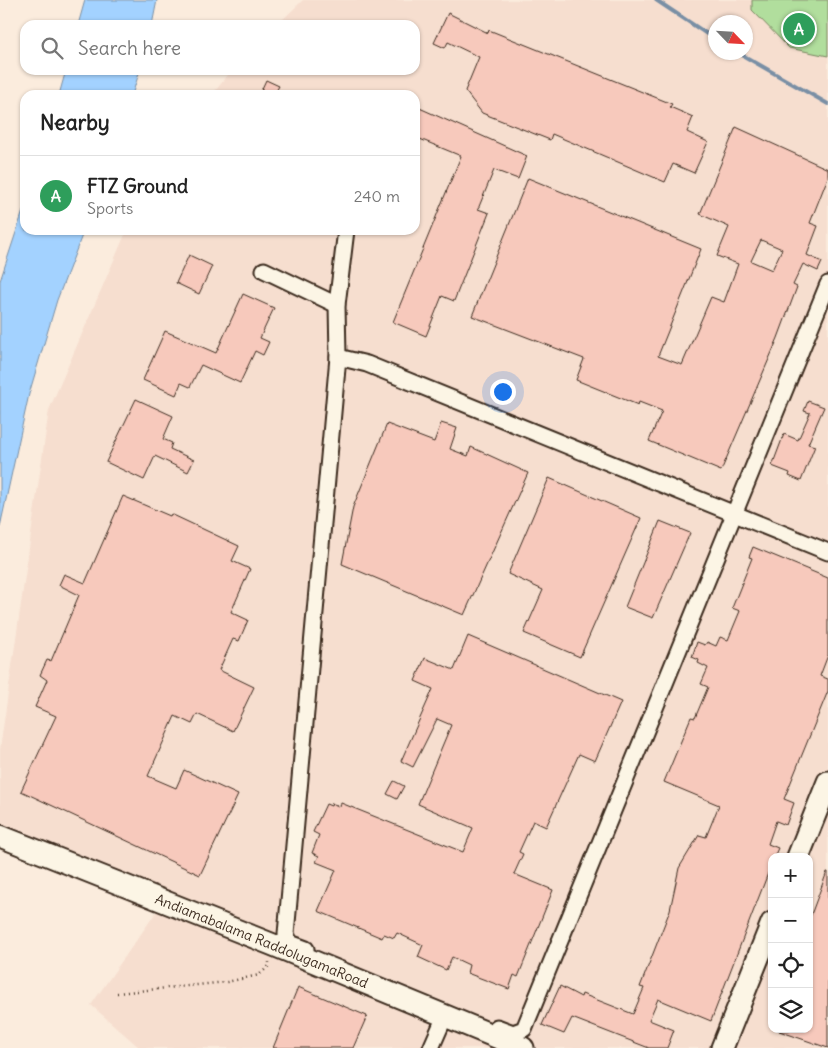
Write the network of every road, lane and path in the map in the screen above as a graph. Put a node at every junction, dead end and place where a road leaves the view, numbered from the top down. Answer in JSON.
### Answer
{"nodes":[{"id":1,"x":345,"y":235,"type":"edge"},
{"id":2,"x":264,"y":270,"type":"dead end"},
{"id":3,"x":828,"y":284,"type":"edge"},
{"id":4,"x":337,"y":305,"type":"junction"},
{"id":5,"x":338,"y":358,"type":"junction"},
{"id":6,"x":733,"y":513,"type":"junction"},
{"id":7,"x":828,"y":552,"type":"edge"},
{"id":8,"x":828,"y":782,"type":"edge"},
{"id":9,"x":0,"y":836,"type":"edge"},
{"id":10,"x":800,"y":853,"type":"edge"},
{"id":11,"x":768,"y":933,"type":"edge"},
{"id":12,"x":272,"y":944,"type":"junction"},
{"id":13,"x":117,"y":993,"type":"dead end"},
{"id":14,"x":445,"y":1016,"type":"junction"},
{"id":15,"x":431,"y":1048,"type":"edge"},
{"id":16,"x":523,"y":1048,"type":"edge"},
{"id":17,"x":722,"y":1048,"type":"edge"}],
"edges":[{"from":1,"to":4,"type":"street"},
{"from":2,"to":4,"type":"street"},
{"from":3,"to":6,"type":"street"},
{"from":4,"to":5,"type":"street"},
{"from":5,"to":6,"type":"street"},
{"from":5,"to":6,"type":"street"},
{"from":6,"to":7,"type":"street"},
{"from":8,"to":10,"type":"street"},
{"from":9,"to":12,"type":"street","name":"Andiamabalama RaddolugamaRoad"},
{"from":11,"to":17,"type":"street"},
{"from":12,"to":13,"type":"path"},
{"from":12,"to":14,"type":"street","name":"Andiamabalama RaddolugamaRoad"},
{"from":14,"to":15,"type":"street"},
{"from":14,"to":16,"type":"street","name":"Andiamabalama RaddolugamaRoad"}]}
